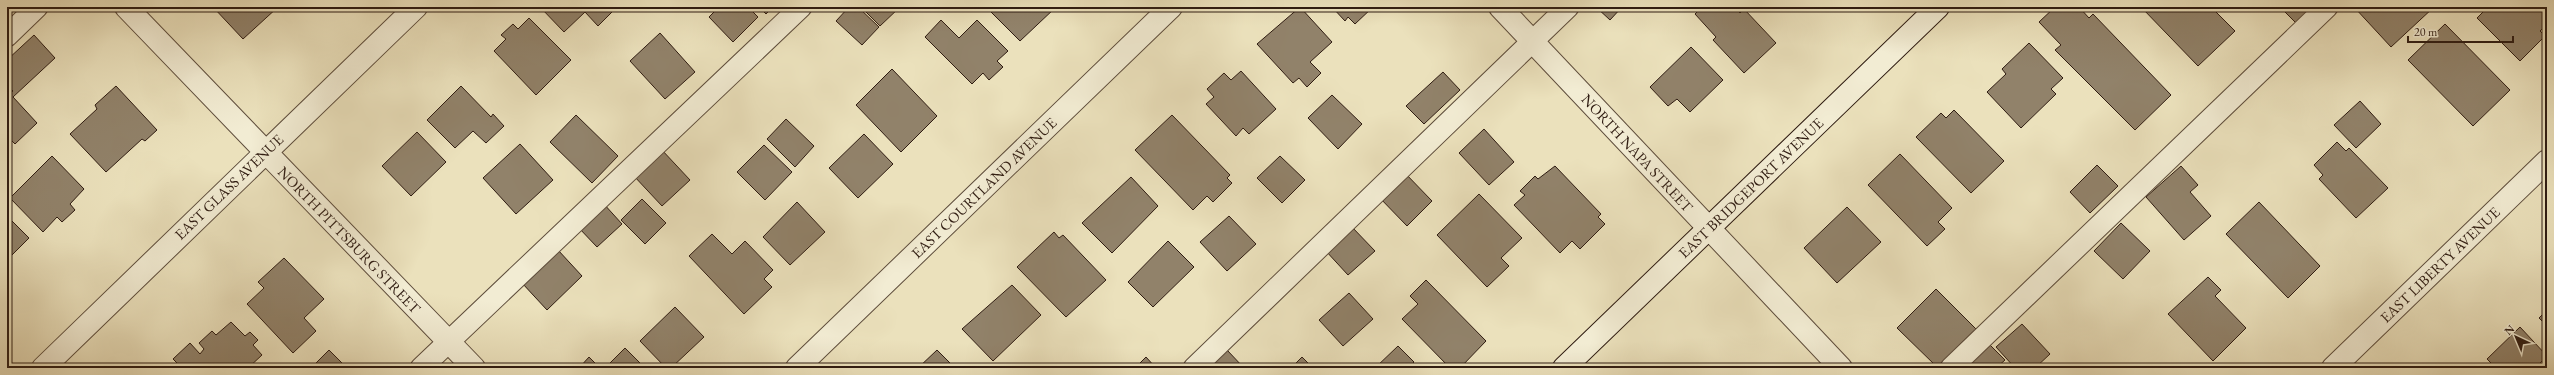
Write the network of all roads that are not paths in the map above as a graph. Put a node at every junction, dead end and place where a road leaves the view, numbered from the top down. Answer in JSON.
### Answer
{"nodes":[{"id":1,"x":37,"y":7,"type":"edge"},
{"id":2,"x":126,"y":7,"type":"edge"},
{"id":3,"x":416,"y":7,"type":"edge"},
{"id":4,"x":801,"y":7,"type":"edge"},
{"id":5,"x":1171,"y":7,"type":"edge"},
{"id":6,"x":1500,"y":7,"type":"edge"},
{"id":7,"x":1568,"y":7,"type":"edge"},
{"id":8,"x":1938,"y":7,"type":"edge"},
{"id":9,"x":2327,"y":7,"type":"edge"},
{"id":10,"x":7,"y":36,"type":"edge"},
{"id":11,"x":1534,"y":40,"type":"junction"},
{"id":12,"x":265,"y":153,"type":"junction"},
{"id":13,"x":2547,"y":161,"type":"edge"},
{"id":14,"x":1708,"y":229,"type":"junction"},
{"id":15,"x":448,"y":342,"type":"junction"},
{"id":16,"x":43,"y":368,"type":"edge"},
{"id":17,"x":421,"y":368,"type":"edge"},
{"id":18,"x":474,"y":368,"type":"edge"},
{"id":19,"x":797,"y":368,"type":"edge"},
{"id":20,"x":1194,"y":368,"type":"edge"},
{"id":21,"x":1564,"y":368,"type":"edge"},
{"id":22,"x":1841,"y":368,"type":"edge"},
{"id":23,"x":1951,"y":368,"type":"edge"},
{"id":24,"x":2333,"y":368,"type":"edge"}],
"edges":[{"from":1,"to":10,"type":"lane"},
{"from":2,"to":12,"type":"street","name":"NORTH PITTSBURG STREET"},
{"from":3,"to":12,"type":"street","name":"EAST GLASS AVENUE"},
{"from":4,"to":15,"type":"lane"},
{"from":5,"to":19,"type":"street","name":"EAST COURTLAND AVENUE"},
{"from":6,"to":11,"type":"street","name":"NORTH NAPA STREET"},
{"from":7,"to":11,"type":"lane"},
{"from":8,"to":14,"type":"street","name":"EAST BRIDGEPORT AVENUE"},
{"from":9,"to":23,"type":"lane"},
{"from":11,"to":14,"type":"street","name":"NORTH NAPA STREET"},
{"from":11,"to":20,"type":"lane"},
{"from":12,"to":15,"type":"street","name":"NORTH PITTSBURG STREET"},
{"from":12,"to":16,"type":"street","name":"EAST GLASS AVENUE"},
{"from":13,"to":24,"type":"street","name":"EAST LIBERTY AVENUE"},
{"from":14,"to":21,"type":"street","name":"EAST BRIDGEPORT AVENUE"},
{"from":14,"to":22,"type":"street","name":"NORTH NAPA STREET"},
{"from":15,"to":17,"type":"lane"},
{"from":15,"to":18,"type":"street","name":"NORTH PITTSBURG STREET"}]}
